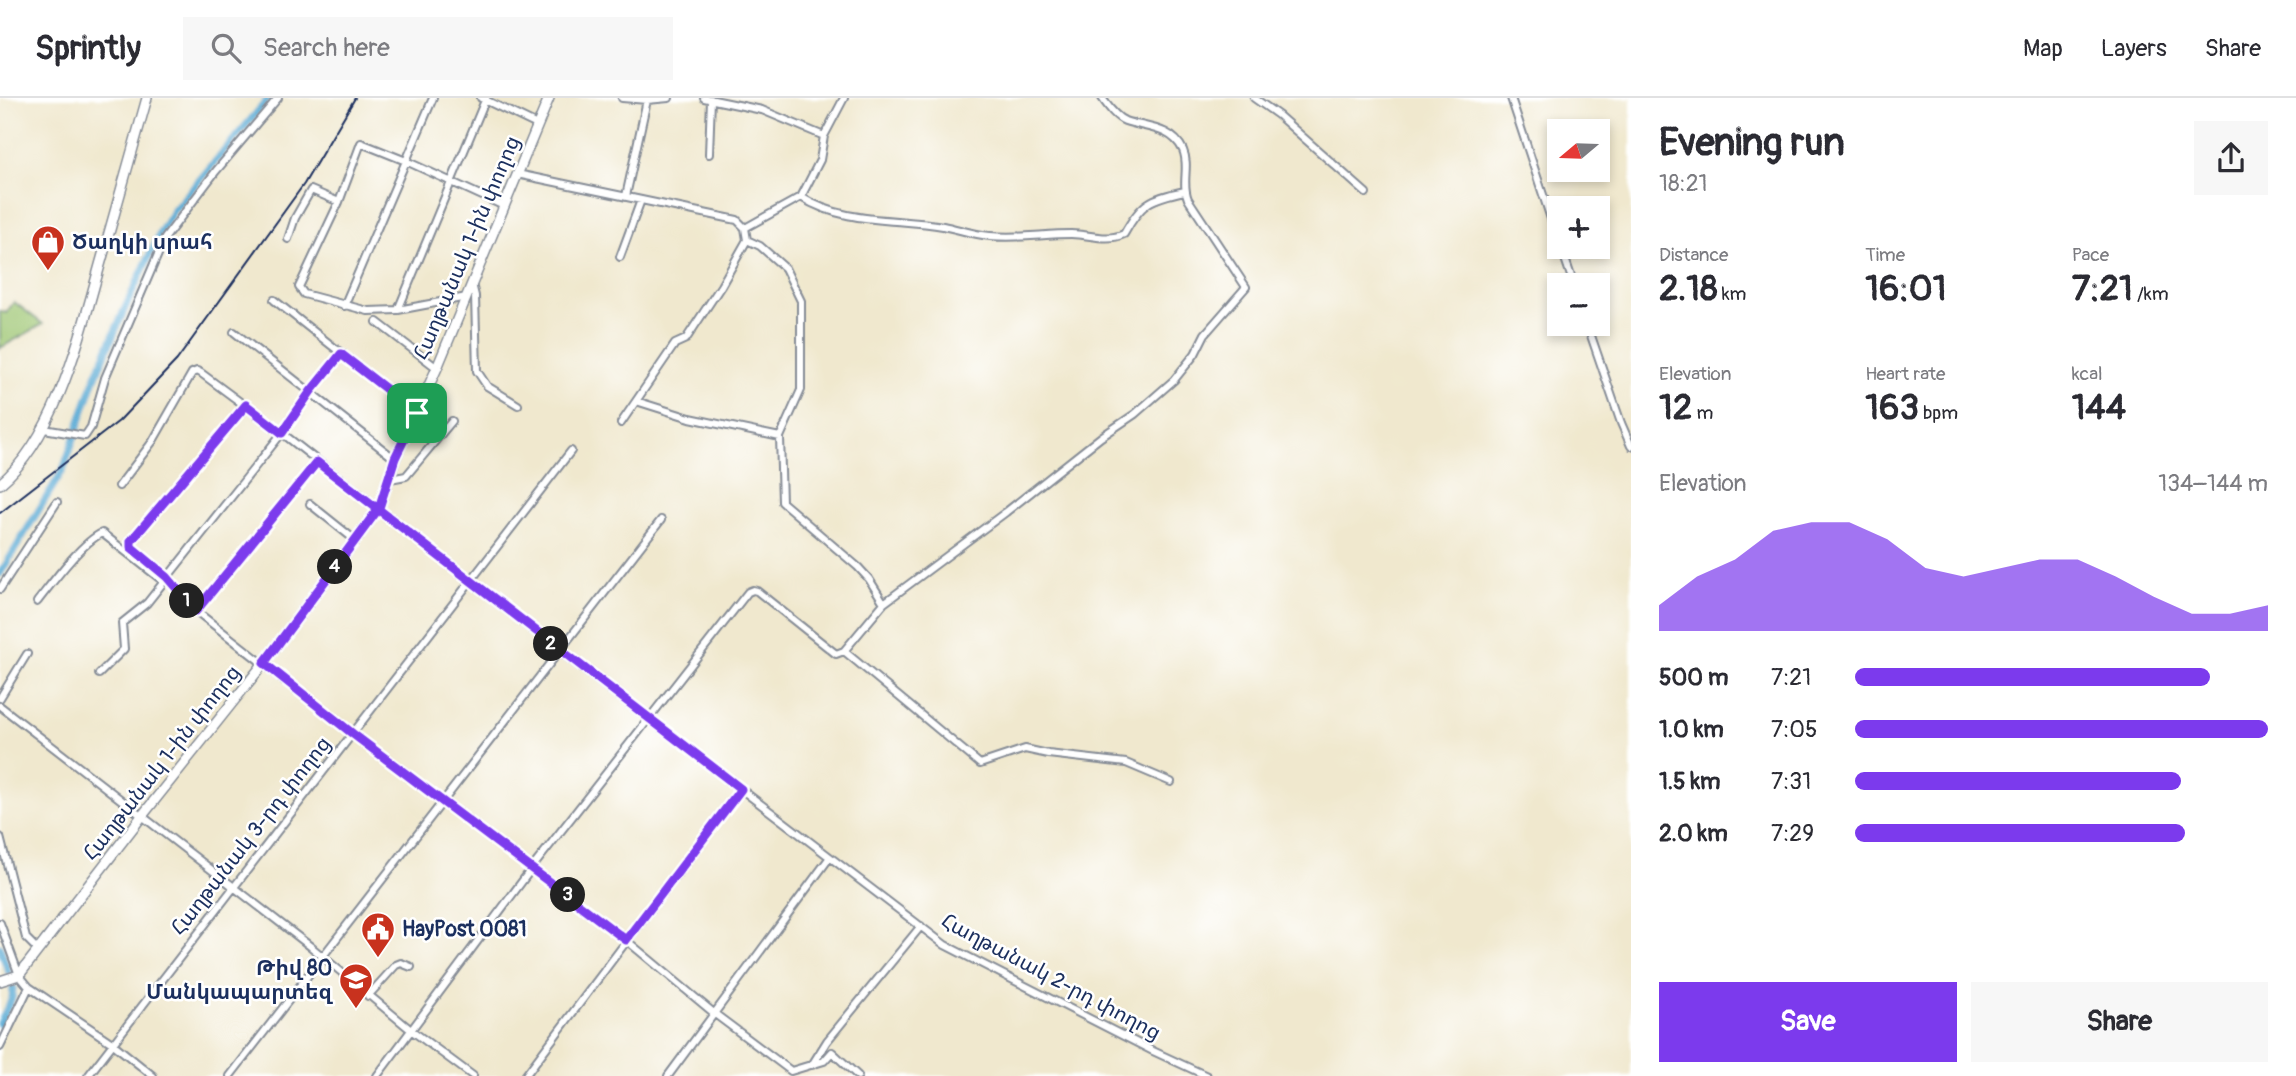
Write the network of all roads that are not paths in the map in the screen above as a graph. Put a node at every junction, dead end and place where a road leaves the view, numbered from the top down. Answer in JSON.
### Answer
{"nodes":[{"id":1,"x":147,"y":98,"type":"edge"},
{"id":2,"x":278,"y":98,"type":"edge"},
{"id":3,"x":433,"y":98,"type":"edge"},
{"id":4,"x":549,"y":98,"type":"edge"},
{"id":5,"x":622,"y":98,"type":"edge"},
{"id":6,"x":668,"y":98,"type":"edge"},
{"id":7,"x":844,"y":98,"type":"edge"},
{"id":8,"x":1102,"y":98,"type":"edge"},
{"id":9,"x":1254,"y":98,"type":"edge"},
{"id":10,"x":1511,"y":98,"type":"edge"},
{"id":11,"x":484,"y":99,"type":"edge"},
{"id":12,"x":708,"y":99,"type":"edge"},
{"id":13,"x":647,"y":100,"type":"junction"},
{"id":14,"x":537,"y":125,"type":"junction"},
{"id":15,"x":824,"y":136,"type":"junction"},
{"id":16,"x":709,"y":154,"type":"dead end"},
{"id":17,"x":406,"y":161,"type":"junction"},
{"id":18,"x":517,"y":174,"type":"junction"},
{"id":19,"x":450,"y":181,"type":"junction"},
{"id":20,"x":1185,"y":191,"type":"junction"},
{"id":21,"x":1366,"y":192,"type":"dead end"},
{"id":22,"x":626,"y":197,"type":"junction"},
{"id":23,"x":802,"y":197,"type":"junction"},
{"id":24,"x":641,"y":200,"type":"junction"},
{"id":25,"x":339,"y":202,"type":"junction"},
{"id":26,"x":504,"y":206,"type":"junction"},
{"id":27,"x":1547,"y":206,"type":"edge"},
{"id":28,"x":745,"y":228,"type":"junction"},
{"id":29,"x":288,"y":239,"type":"dead end"},
{"id":30,"x":747,"y":240,"type":"junction"},
{"id":31,"x":620,"y":257,"type":"dead end"},
{"id":32,"x":472,"y":284,"type":"junction"},
{"id":33,"x":467,"y":296,"type":"junction"},
{"id":34,"x":274,"y":300,"type":"dead end"},
{"id":35,"x":344,"y":306,"type":"junction"},
{"id":36,"x":398,"y":310,"type":"junction"},
{"id":37,"x":377,"y":322,"type":"dead end"},
{"id":38,"x":234,"y":332,"type":"dead end"},
{"id":39,"x":1591,"y":336,"type":"edge"},
{"id":40,"x":341,"y":354,"type":"junction"},
{"id":41,"x":437,"y":368,"type":"junction"},
{"id":42,"x":311,"y":391,"type":"junction"},
{"id":43,"x":636,"y":401,"type":"junction"},
{"id":44,"x":246,"y":405,"type":"junction"},
{"id":45,"x":517,"y":405,"type":"dead end"},
{"id":46,"x":417,"y":413,"type":"junction"},
{"id":47,"x":452,"y":421,"type":"dead end"},
{"id":48,"x":621,"y":423,"type":"dead end"},
{"id":49,"x":44,"y":429,"type":"junction"},
{"id":50,"x":282,"y":433,"type":"junction"},
{"id":51,"x":780,"y":437,"type":"junction"},
{"id":52,"x":1631,"y":446,"type":"edge"},
{"id":53,"x":571,"y":451,"type":"dead end"},
{"id":54,"x":395,"y":458,"type":"junction"},
{"id":55,"x":317,"y":462,"type":"junction"},
{"id":56,"x":390,"y":479,"type":"junction"},
{"id":57,"x":0,"y":484,"type":"edge"},
{"id":58,"x":119,"y":486,"type":"dead end"},
{"id":59,"x":57,"y":502,"type":"dead end"},
{"id":60,"x":310,"y":504,"type":"dead end"},
{"id":61,"x":379,"y":508,"type":"junction"},
{"id":62,"x":661,"y":520,"type":"dead end"},
{"id":63,"x":355,"y":540,"type":"junction"},
{"id":64,"x":165,"y":579,"type":"junction"},
{"id":65,"x":472,"y":580,"type":"junction"},
{"id":66,"x":0,"y":589,"type":"edge"},
{"id":67,"x":37,"y":602,"type":"dead end"},
{"id":68,"x":884,"y":603,"type":"junction"},
{"id":69,"x":196,"y":611,"type":"junction"},
{"id":70,"x":560,"y":651,"type":"junction"},
{"id":71,"x":844,"y":651,"type":"junction"},
{"id":72,"x":27,"y":654,"type":"dead end"},
{"id":73,"x":264,"y":663,"type":"junction"},
{"id":74,"x":99,"y":674,"type":"dead end"},
{"id":75,"x":0,"y":698,"type":"edge"},
{"id":76,"x":0,"y":706,"type":"edge"},
{"id":77,"x":649,"y":718,"type":"junction"},
{"id":78,"x":353,"y":734,"type":"junction"},
{"id":79,"x":1171,"y":782,"type":"dead end"},
{"id":80,"x":741,"y":789,"type":"junction"},
{"id":81,"x":442,"y":801,"type":"junction"},
{"id":82,"x":142,"y":816,"type":"junction"},
{"id":83,"x":0,"y":837,"type":"edge"},
{"id":84,"x":830,"y":857,"type":"junction"},
{"id":85,"x":532,"y":868,"type":"junction"},
{"id":86,"x":232,"y":887,"type":"junction"},
{"id":87,"x":0,"y":923,"type":"edge"},
{"id":88,"x":921,"y":926,"type":"junction"},
{"id":89,"x":626,"y":940,"type":"junction"},
{"id":90,"x":37,"y":949,"type":"junction"},
{"id":91,"x":320,"y":957,"type":"junction"},
{"id":92,"x":411,"y":967,"type":"dead end"},
{"id":93,"x":19,"y":975,"type":"junction"},
{"id":94,"x":0,"y":981,"type":"edge"},
{"id":95,"x":29,"y":987,"type":"junction"},
{"id":96,"x":368,"y":996,"type":"junction"},
{"id":97,"x":716,"y":1014,"type":"junction"},
{"id":98,"x":411,"y":1030,"type":"junction"},
{"id":99,"x":112,"y":1043,"type":"junction"},
{"id":100,"x":0,"y":1047,"type":"edge"},
{"id":101,"x":811,"y":1066,"type":"junction"},
{"id":102,"x":88,"y":1076,"type":"edge"},
{"id":103,"x":153,"y":1076,"type":"edge"},
{"id":104,"x":230,"y":1076,"type":"edge"},
{"id":105,"x":377,"y":1076,"type":"edge"},
{"id":106,"x":474,"y":1076,"type":"edge"},
{"id":107,"x":525,"y":1076,"type":"edge"},
{"id":108,"x":668,"y":1076,"type":"edge"},
{"id":109,"x":858,"y":1076,"type":"edge"},
{"id":110,"x":1207,"y":1076,"type":"edge"}],
"edges":[{"from":1,"to":49,"type":"main road"},
{"from":2,"to":49,"type":"street"},
{"from":3,"to":17,"type":"street"},
{"from":4,"to":14,"type":"main road","name":"Հաղթանակ 1-ին փողոց"},
{"from":5,"to":13,"type":"street"},
{"from":6,"to":13,"type":"street"},
{"from":7,"to":15,"type":"street"},
{"from":8,"to":20,"type":"street"},
{"from":9,"to":21,"type":"street"},
{"from":10,"to":27,"type":"street"},
{"from":11,"to":14,"type":"street"},
{"from":11,"to":19,"type":"street"},
{"from":12,"to":15,"type":"street"},
{"from":12,"to":16,"type":"street"},
{"from":13,"to":22,"type":"street"},
{"from":14,"to":18,"type":"main road","name":"Հաղթանակ 1-ին փողոց"},
{"from":15,"to":23,"type":"street"},
{"from":17,"to":19,"type":"street"},
{"from":17,"to":25,"type":"street"},
{"from":17,"to":35,"type":"street"},
{"from":18,"to":22,"type":"street"},
{"from":18,"to":26,"type":"main road","name":"Հաղթանակ 1-ին փողոց"},
{"from":19,"to":26,"type":"street"},
{"from":19,"to":36,"type":"street"},
{"from":20,"to":23,"type":"street"},
{"from":20,"to":68,"type":"street"},
{"from":22,"to":24,"type":"street"},
{"from":23,"to":28,"type":"street"},
{"from":24,"to":28,"type":"street"},
{"from":24,"to":31,"type":"street"},
{"from":25,"to":29,"type":"street"},
{"from":25,"to":35,"type":"street"},
{"from":26,"to":32,"type":"main road","name":"Հաղթանակ 1-ին փողոց"},
{"from":28,"to":30,"type":"street"},
{"from":30,"to":43,"type":"street"},
{"from":30,"to":51,"type":"street"},
{"from":32,"to":33,"type":"main road","name":"Հաղթանակ 1-ին փողոց"},
{"from":32,"to":45,"type":"street"},
{"from":33,"to":36,"type":"street"},
{"from":33,"to":41,"type":"main road","name":"Հաղթանակ 1-ին փողոց"},
{"from":34,"to":40,"type":"street"},
{"from":35,"to":36,"type":"street"},
{"from":37,"to":41,"type":"street"},
{"from":38,"to":42,"type":"street"},
{"from":39,"to":52,"type":"street"},
{"from":40,"to":42,"type":"street"},
{"from":40,"to":46,"type":"street"},
{"from":41,"to":46,"type":"main road","name":"Հաղթանակ 1-ին փողոց"},
{"from":42,"to":50,"type":"street"},
{"from":42,"to":54,"type":"street"},
{"from":43,"to":48,"type":"street"},
{"from":43,"to":51,"type":"street"},
{"from":44,"to":50,"type":"street","name":"Հաղթանակ 2-րդ փողոց"},
{"from":44,"to":58,"type":"street","name":"Հաղթանակ 2-րդ փողոց"},
{"from":44,"to":64,"type":"street"},
{"from":46,"to":54,"type":"main road","name":"Հաղթանակ 1-ին փողոց"},
{"from":47,"to":56,"type":"street"},
{"from":49,"to":57,"type":"main road"},
{"from":50,"to":55,"type":"street","name":"Հաղթանակ 2-րդ փողոց"},
{"from":50,"to":64,"type":"street"},
{"from":51,"to":68,"type":"street"},
{"from":53,"to":65,"type":"street","name":"Հաղթանակ 3-րդ փողոց"},
{"from":54,"to":56,"type":"main road","name":"Հաղթանակ 1-ին փողոց"},
{"from":55,"to":61,"type":"street","name":"Հաղթանակ 2-րդ փողոց"},
{"from":55,"to":69,"type":"street"},
{"from":56,"to":61,"type":"main road","name":"Հաղթանակ 1-ին փողոց"},
{"from":59,"to":66,"type":"street"},
{"from":60,"to":63,"type":"street"},
{"from":61,"to":63,"type":"main road","name":"Հաղթանակ 1-ին փողոց"},
{"from":61,"to":65,"type":"street","name":"Հաղթանակ 2-րդ փողոց"},
{"from":62,"to":70,"type":"street"},
{"from":63,"to":73,"type":"main road","name":"Հաղթանակ 1-ին փողոց"},
{"from":64,"to":67,"type":"street"},
{"from":64,"to":69,"type":"street"},
{"from":64,"to":74,"type":"street"},
{"from":65,"to":70,"type":"street","name":"Հաղթանակ 2-րդ փողոց"},
{"from":65,"to":78,"type":"street","name":"Հաղթանակ 3-րդ փողոց"},
{"from":68,"to":71,"type":"street"},
{"from":69,"to":73,"type":"street"},
{"from":70,"to":77,"type":"street","name":"Հաղթանակ 2-րդ փողոց"},
{"from":70,"to":81,"type":"street"},
{"from":71,"to":77,"type":"street"},
{"from":71,"to":79,"type":"street"},
{"from":72,"to":75,"type":"street"},
{"from":73,"to":78,"type":"street"},
{"from":73,"to":82,"type":"main road","name":"Հաղթանակ 1-ին փողոց"},
{"from":76,"to":82,"type":"street"},
{"from":77,"to":80,"type":"street","name":"Հաղթանակ 2-րդ փողոց"},
{"from":77,"to":85,"type":"street"},
{"from":78,"to":81,"type":"street"},
{"from":78,"to":86,"type":"street","name":"Հաղթանակ 3-րդ փողոց"},
{"from":80,"to":84,"type":"street","name":"Հաղթանակ 2-րդ փողոց"},
{"from":80,"to":89,"type":"street"},
{"from":81,"to":85,"type":"street"},
{"from":81,"to":91,"type":"street"},
{"from":82,"to":86,"type":"street"},
{"from":82,"to":90,"type":"main road","name":"Հաղթանակ 1-ին փողոց"},
{"from":83,"to":90,"type":"street"},
{"from":84,"to":88,"type":"street","name":"Հաղթանակ 2-րդ փողոց"},
{"from":84,"to":97,"type":"street"},
{"from":85,"to":89,"type":"street"},
{"from":85,"to":98,"type":"street"},
{"from":86,"to":91,"type":"street"},
{"from":86,"to":99,"type":"street","name":"Հաղթանակ 3-րդ փողոց"},
{"from":87,"to":93,"type":"street"},
{"from":88,"to":101,"type":"street"},
{"from":88,"to":110,"type":"street","name":"Հաղթանակ 2-րդ փողոց"},
{"from":89,"to":97,"type":"street"},
{"from":89,"to":107,"type":"street"},
{"from":90,"to":93,"type":"main road","name":"Հաղթանակ 1-ին փողոց"},
{"from":91,"to":96,"type":"street"},
{"from":91,"to":104,"type":"street"},
{"from":92,"to":96,"type":"street"},
{"from":93,"to":94,"type":"main road"},
{"from":93,"to":95,"type":"street"},
{"from":95,"to":99,"type":"street"},
{"from":95,"to":100,"type":"street"},
{"from":96,"to":98,"type":"street"},
{"from":97,"to":101,"type":"street"},
{"from":97,"to":108,"type":"street"},
{"from":98,"to":105,"type":"street"},
{"from":98,"to":106,"type":"street"},
{"from":99,"to":102,"type":"street","name":"Հաղթանակ 3-րդ փողոց"},
{"from":99,"to":103,"type":"street"},
{"from":101,"to":109,"type":"street"}]}
